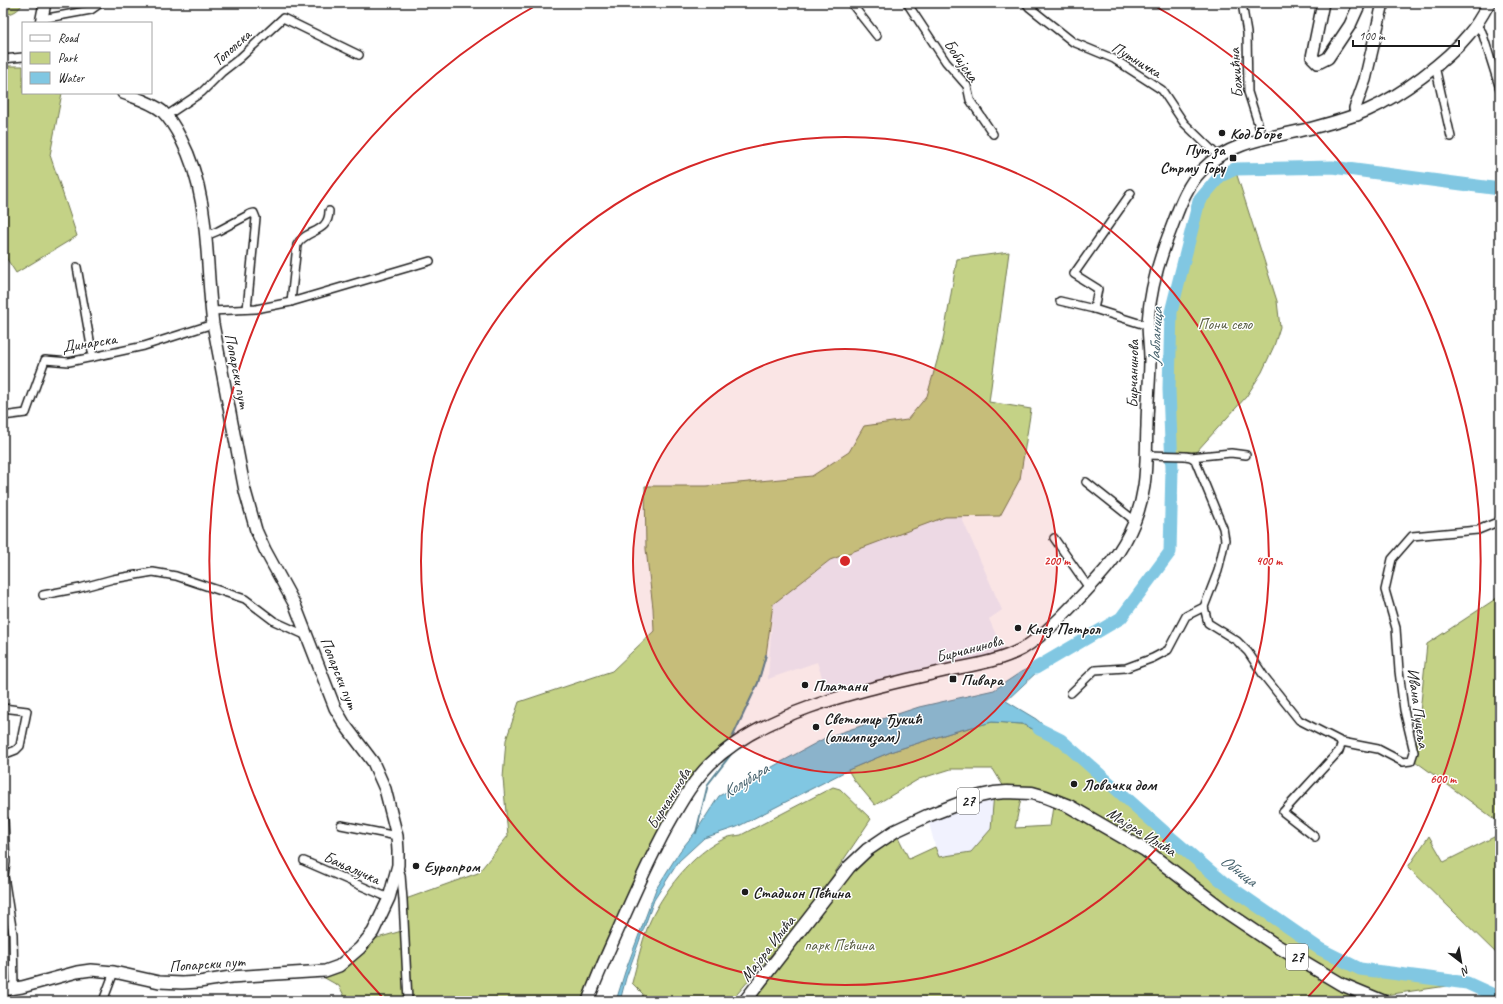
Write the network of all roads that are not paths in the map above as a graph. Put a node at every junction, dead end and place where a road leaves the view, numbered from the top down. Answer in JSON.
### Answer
{"nodes":[{"id":1,"x":45,"y":3,"type":"edge"},
{"id":2,"x":101,"y":3,"type":"edge"},
{"id":3,"x":851,"y":3,"type":"edge"},
{"id":4,"x":907,"y":3,"type":"edge"},
{"id":5,"x":1026,"y":3,"type":"edge"},
{"id":6,"x":1242,"y":3,"type":"edge"},
{"id":7,"x":1323,"y":3,"type":"edge"},
{"id":8,"x":1360,"y":3,"type":"edge"},
{"id":9,"x":1383,"y":3,"type":"edge"},
{"id":10,"x":1489,"y":3,"type":"edge"},
{"id":11,"x":41,"y":21,"type":"edge"},
{"id":12,"x":1476,"y":25,"type":"junction"},
{"id":13,"x":877,"y":36,"type":"dead end"},
{"id":14,"x":359,"y":55,"type":"dead end"},
{"id":15,"x":22,"y":57,"type":"edge"},
{"id":16,"x":3,"y":59,"type":"edge"},
{"id":17,"x":1435,"y":66,"type":"junction"},
{"id":18,"x":1500,"y":89,"type":"edge"},
{"id":19,"x":126,"y":94,"type":"edge"},
{"id":20,"x":1357,"y":115,"type":"junction"},
{"id":21,"x":166,"y":116,"type":"junction"},
{"id":22,"x":993,"y":134,"type":"dead end"},
{"id":23,"x":1451,"y":138,"type":"dead end"},
{"id":24,"x":1263,"y":139,"type":"junction"},
{"id":25,"x":1215,"y":158,"type":"junction"},
{"id":26,"x":1131,"y":193,"type":"dead end"},
{"id":27,"x":329,"y":211,"type":"dead end"},
{"id":28,"x":206,"y":236,"type":"junction"},
{"id":29,"x":430,"y":261,"type":"dead end"},
{"id":30,"x":77,"y":267,"type":"dead end"},
{"id":31,"x":1060,"y":301,"type":"dead end"},
{"id":32,"x":291,"y":302,"type":"junction"},
{"id":33,"x":1094,"y":309,"type":"junction"},
{"id":34,"x":247,"y":310,"type":"junction"},
{"id":35,"x":211,"y":311,"type":"junction"},
{"id":36,"x":213,"y":324,"type":"junction"},
{"id":37,"x":1148,"y":326,"type":"junction"},
{"id":38,"x":93,"y":358,"type":"junction"},
{"id":39,"x":3,"y":416,"type":"edge"},
{"id":40,"x":1146,"y":455,"type":"junction"},
{"id":41,"x":1246,"y":455,"type":"dead end"},
{"id":42,"x":1188,"y":457,"type":"junction"},
{"id":43,"x":1086,"y":482,"type":"dead end"},
{"id":44,"x":1135,"y":521,"type":"junction"},
{"id":45,"x":1500,"y":521,"type":"edge"},
{"id":46,"x":1054,"y":538,"type":"dead end"},
{"id":47,"x":1089,"y":588,"type":"junction"},
{"id":48,"x":43,"y":595,"type":"dead end"},
{"id":49,"x":1204,"y":607,"type":"junction"},
{"id":50,"x":308,"y":636,"type":"junction"},
{"id":51,"x":1071,"y":693,"type":"dead end"},
{"id":52,"x":3,"y":708,"type":"edge"},
{"id":53,"x":1342,"y":742,"type":"junction"},
{"id":54,"x":3,"y":755,"type":"edge"},
{"id":55,"x":4,"y":820,"type":"edge"},
{"id":56,"x":341,"y":824,"type":"dead end"},
{"id":57,"x":397,"y":836,"type":"junction"},
{"id":58,"x":1315,"y":837,"type":"dead end"},
{"id":59,"x":304,"y":861,"type":"dead end"},
{"id":60,"x":398,"y":865,"type":"junction"},
{"id":61,"x":389,"y":898,"type":"junction"},
{"id":62,"x":114,"y":972,"type":"junction"},
{"id":63,"x":9,"y":989,"type":"edge"},
{"id":64,"x":103,"y":1001,"type":"edge"},
{"id":65,"x":408,"y":1001,"type":"edge"},
{"id":66,"x":588,"y":1001,"type":"edge"},
{"id":67,"x":745,"y":1001,"type":"edge"},
{"id":68,"x":1382,"y":1001,"type":"edge"}],
"edges":[{"from":1,"to":11,"type":"street"},
{"from":2,"to":11,"type":"street"},
{"from":3,"to":13,"type":"street"},
{"from":4,"to":22,"type":"street","name":"Бобијска"},
{"from":5,"to":25,"type":"street","name":"Путничка"},
{"from":6,"to":24,"type":"street","name":"Божићна"},
{"from":7,"to":8,"type":"street"},
{"from":9,"to":20,"type":"street"},
{"from":10,"to":12,"type":"street"},
{"from":12,"to":17,"type":"street"},
{"from":12,"to":18,"type":"street"},
{"from":14,"to":21,"type":"street","name":"Тополска"},
{"from":15,"to":16,"type":"street"},
{"from":17,"to":20,"type":"street"},
{"from":17,"to":23,"type":"street"},
{"from":19,"to":21,"type":"street","name":"Попарски пут"},
{"from":20,"to":24,"type":"street"},
{"from":21,"to":28,"type":"street","name":"Попарски пут"},
{"from":24,"to":25,"type":"street"},
{"from":25,"to":37,"type":"street","name":"Бирчанинова"},
{"from":26,"to":33,"type":"street"},
{"from":27,"to":32,"type":"street"},
{"from":28,"to":34,"type":"street"},
{"from":28,"to":35,"type":"street","name":"Попарски пут"},
{"from":29,"to":32,"type":"street"},
{"from":30,"to":38,"type":"street"},
{"from":31,"to":33,"type":"street"},
{"from":32,"to":34,"type":"street"},
{"from":33,"to":37,"type":"street"},
{"from":34,"to":35,"type":"street"},
{"from":35,"to":36,"type":"street","name":"Попарски пут"},
{"from":36,"to":38,"type":"street","name":"Динарска"},
{"from":36,"to":50,"type":"street","name":"Попарски пут"},
{"from":37,"to":40,"type":"street","name":"Бирчанинова"},
{"from":38,"to":39,"type":"street","name":"Динарска"},
{"from":40,"to":42,"type":"street"},
{"from":40,"to":44,"type":"street","name":"Бирчанинова"},
{"from":41,"to":42,"type":"street"},
{"from":42,"to":49,"type":"street"},
{"from":43,"to":44,"type":"street"},
{"from":44,"to":47,"type":"street","name":"Бирчанинова"},
{"from":45,"to":53,"type":"street","name":"Ивана Пуцеља"},
{"from":46,"to":47,"type":"street"},
{"from":47,"to":66,"type":"street","name":"Бирчанинова"},
{"from":48,"to":50,"type":"street"},
{"from":49,"to":51,"type":"street"},
{"from":49,"to":53,"type":"street","name":"Ивана Пуцеља"},
{"from":50,"to":57,"type":"street","name":"Попарски пут"},
{"from":52,"to":54,"type":"street"},
{"from":53,"to":58,"type":"street"},
{"from":55,"to":63,"type":"street"},
{"from":56,"to":57,"type":"street"},
{"from":57,"to":60,"type":"street","name":"Попарски пут"},
{"from":59,"to":61,"type":"street","name":"Бањалучка"},
{"from":60,"to":61,"type":"street","name":"Попарски пут"},
{"from":60,"to":65,"type":"street"},
{"from":61,"to":62,"type":"street","name":"Попарски пут"},
{"from":62,"to":63,"type":"street","name":"Попарски пут"},
{"from":62,"to":64,"type":"street"},
{"from":67,"to":68,"type":"main road","name":"Мајора Илића","number":"27"}]}
